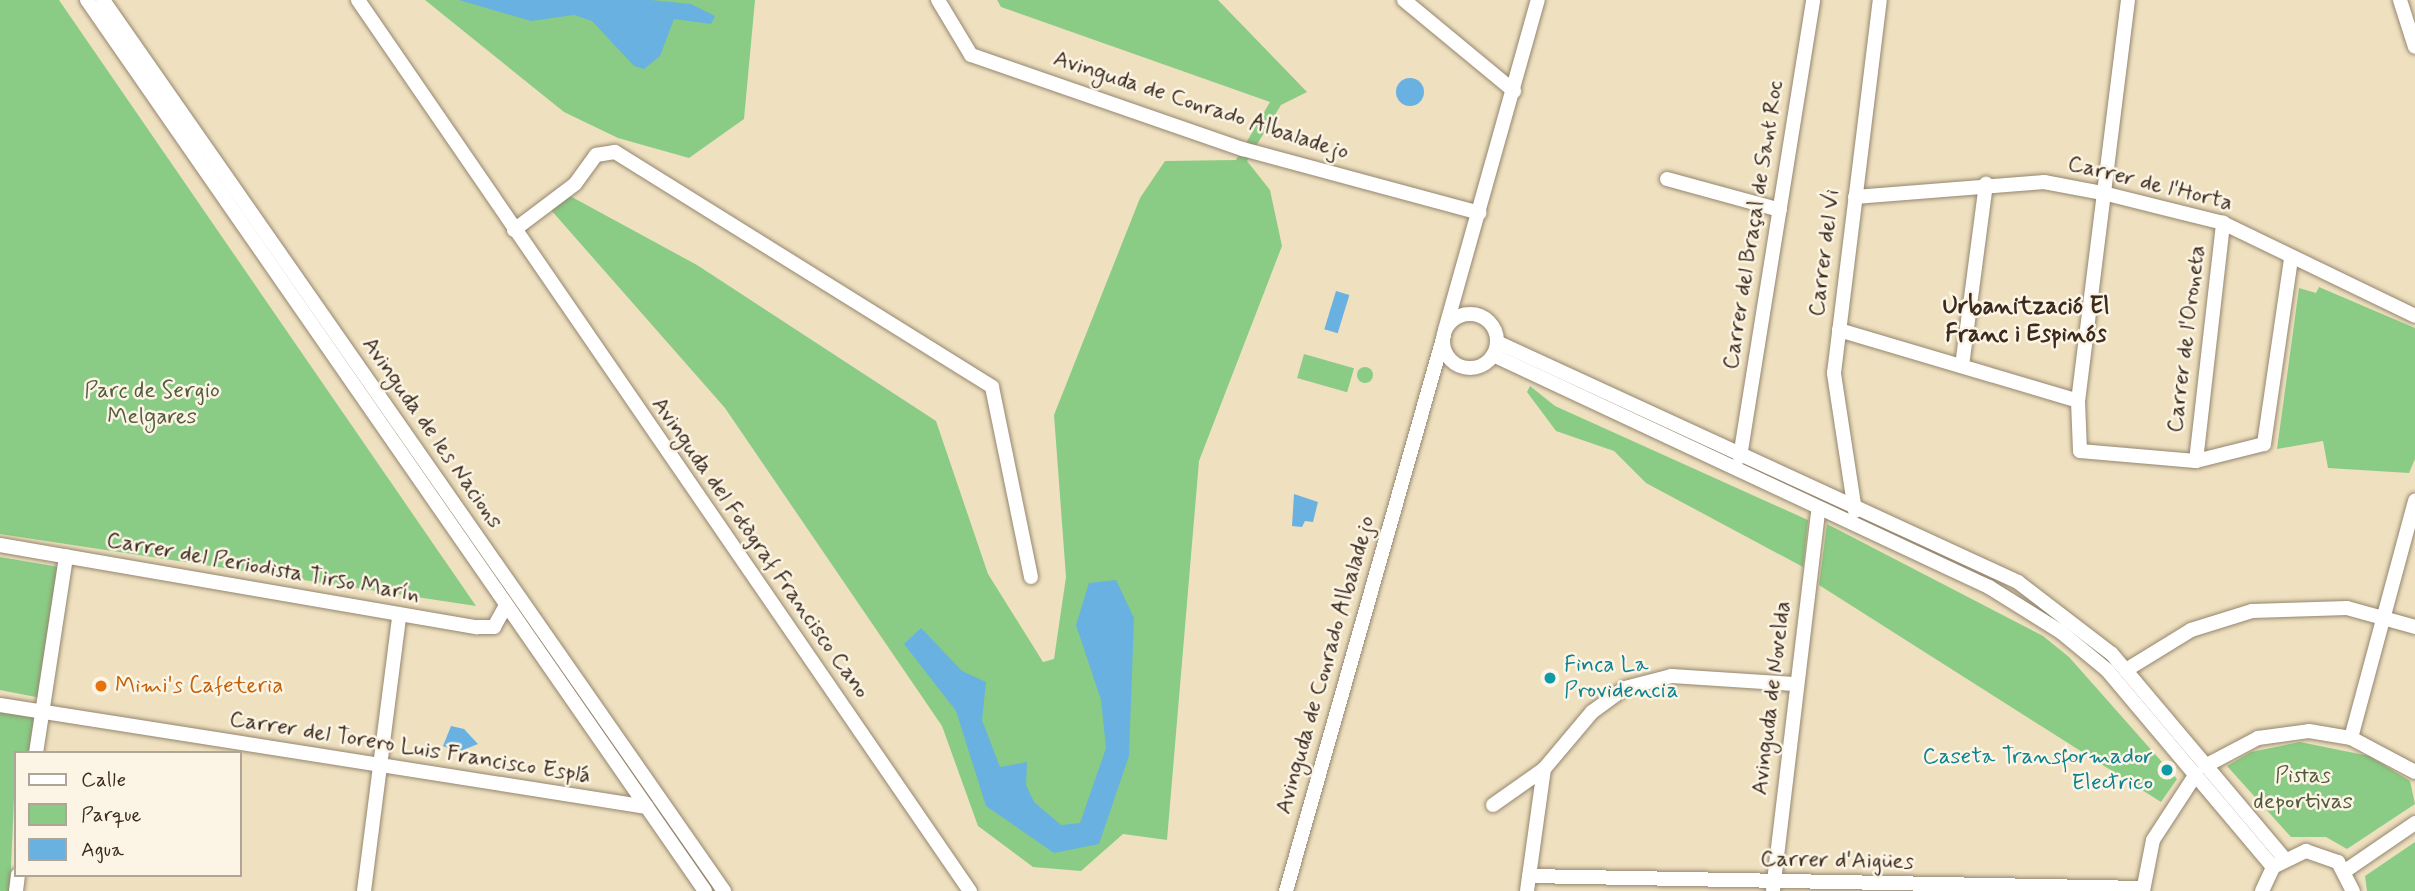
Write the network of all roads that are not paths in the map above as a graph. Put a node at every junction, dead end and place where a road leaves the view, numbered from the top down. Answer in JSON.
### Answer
{"nodes":[{"id":1,"x":87,"y":0,"type":"edge"},
{"id":2,"x":103,"y":0,"type":"edge"},
{"id":3,"x":358,"y":0,"type":"edge"},
{"id":4,"x":938,"y":0,"type":"edge"},
{"id":5,"x":1404,"y":0,"type":"edge"},
{"id":6,"x":1538,"y":0,"type":"edge"},
{"id":7,"x":1814,"y":0,"type":"edge"},
{"id":8,"x":1880,"y":0,"type":"edge"},
{"id":9,"x":2128,"y":0,"type":"edge"},
{"id":10,"x":2399,"y":0,"type":"edge"},
{"id":11,"x":2415,"y":47,"type":"edge"},
{"id":12,"x":1514,"y":91,"type":"junction"},
{"id":13,"x":1667,"y":179,"type":"dead end"},
{"id":14,"x":1986,"y":184,"type":"junction"},
{"id":15,"x":2107,"y":194,"type":"junction"},
{"id":16,"x":1855,"y":197,"type":"junction"},
{"id":17,"x":1780,"y":210,"type":"junction"},
{"id":18,"x":1480,"y":213,"type":"junction"},
{"id":19,"x":2223,"y":223,"type":"junction"},
{"id":20,"x":514,"y":230,"type":"junction"},
{"id":21,"x":2291,"y":258,"type":"junction"},
{"id":22,"x":1455,"y":298,"type":"junction"},
{"id":23,"x":1468,"y":314,"type":"junction"},
{"id":24,"x":2415,"y":316,"type":"edge"},
{"id":25,"x":1839,"y":330,"type":"junction"},
{"id":26,"x":1444,"y":332,"type":"junction"},
{"id":27,"x":1495,"y":349,"type":"junction"},
{"id":28,"x":1458,"y":365,"type":"junction"},
{"id":29,"x":1962,"y":366,"type":"junction"},
{"id":30,"x":1434,"y":370,"type":"junction"},
{"id":31,"x":2078,"y":401,"type":"junction"},
{"id":32,"x":1740,"y":457,"type":"junction"},
{"id":33,"x":2196,"y":461,"type":"junction"},
{"id":34,"x":2415,"y":500,"type":"edge"},
{"id":35,"x":1818,"y":510,"type":"junction"},
{"id":36,"x":1856,"y":511,"type":"junction"},
{"id":37,"x":0,"y":545,"type":"edge"},
{"id":38,"x":66,"y":556,"type":"junction"},
{"id":39,"x":1031,"y":577,"type":"dead end"},
{"id":40,"x":505,"y":607,"type":"junction"},
{"id":41,"x":2382,"y":615,"type":"junction"},
{"id":42,"x":399,"y":617,"type":"junction"},
{"id":43,"x":2415,"y":627,"type":"edge"},
{"id":44,"x":2126,"y":670,"type":"junction"},
{"id":45,"x":1795,"y":684,"type":"junction"},
{"id":46,"x":0,"y":705,"type":"edge"},
{"id":47,"x":42,"y":712,"type":"junction"},
{"id":48,"x":2351,"y":738,"type":"junction"},
{"id":49,"x":36,"y":751,"type":"edge"},
{"id":50,"x":379,"y":766,"type":"junction"},
{"id":51,"x":1545,"y":769,"type":"junction"},
{"id":52,"x":2202,"y":770,"type":"junction"},
{"id":53,"x":2415,"y":772,"type":"edge"},
{"id":54,"x":1493,"y":805,"type":"dead end"},
{"id":55,"x":647,"y":807,"type":"junction"},
{"id":56,"x":2415,"y":823,"type":"edge"},
{"id":57,"x":2278,"y":862,"type":"junction"},
{"id":58,"x":2345,"y":871,"type":"junction"},
{"id":59,"x":1528,"y":883,"type":"edge"},
{"id":60,"x":1773,"y":887,"type":"edge"},
{"id":61,"x":1888,"y":888,"type":"edge"},
{"id":62,"x":2020,"y":889,"type":"edge"},
{"id":63,"x":2143,"y":890,"type":"edge"},
{"id":64,"x":364,"y":891,"type":"edge"},
{"id":65,"x":705,"y":891,"type":"edge"},
{"id":66,"x":724,"y":891,"type":"edge"},
{"id":67,"x":970,"y":891,"type":"edge"},
{"id":68,"x":1286,"y":891,"type":"edge"},
{"id":69,"x":2262,"y":891,"type":"edge"},
{"id":70,"x":2353,"y":891,"type":"edge"}],
"edges":[{"from":1,"to":40,"type":"street","name":"Avinguda de les Nacions"},
{"from":2,"to":66,"type":"street","name":"Avinguda de les Nacions"},
{"from":3,"to":20,"type":"street","name":"Avinguda del Fotògraf Francisco Cano"},
{"from":4,"to":18,"type":"street","name":"Avinguda de Conrado Albaladejo"},
{"from":5,"to":12,"type":"street"},
{"from":6,"to":12,"type":"street","name":"Avinguda de Conrado Albaladejo"},
{"from":7,"to":17,"type":"street","name":"Carrer del Braçal de Sant Roc"},
{"from":8,"to":16,"type":"street","name":"Carrer del Vi"},
{"from":9,"to":15,"type":"street"},
{"from":10,"to":11,"type":"street"},
{"from":12,"to":18,"type":"street","name":"Avinguda de Conrado Albaladejo"},
{"from":13,"to":17,"type":"street"},
{"from":14,"to":15,"type":"street","name":"Carrer de l'Horta"},
{"from":14,"to":16,"type":"street","name":"Carrer de l'Horta"},
{"from":14,"to":29,"type":"street"},
{"from":15,"to":19,"type":"street","name":"Carrer de l'Horta"},
{"from":15,"to":31,"type":"street"},
{"from":16,"to":25,"type":"street","name":"Carrer del Vi"},
{"from":17,"to":32,"type":"street","name":"Carrer del Braçal de Sant Roc"},
{"from":18,"to":22,"type":"street","name":"Avinguda de Conrado Albaladejo"},
{"from":19,"to":21,"type":"street","name":"Carrer de l'Horta"},
{"from":19,"to":33,"type":"street","name":"Carrer de l'Oroneta"},
{"from":20,"to":39,"type":"street"},
{"from":20,"to":67,"type":"street","name":"Avinguda del Fotògraf Francisco Cano"},
{"from":21,"to":24,"type":"street","name":"Carrer de l'Horta"},
{"from":21,"to":33,"type":"street"},
{"from":22,"to":23,"type":"street"},
{"from":22,"to":26,"type":"street","name":"Avinguda de Conrado Albaladejo"},
{"from":23,"to":26,"type":"street"},
{"from":23,"to":27,"type":"street"},
{"from":25,"to":29,"type":"street"},
{"from":25,"to":36,"type":"street","name":"Carrer del Vi"},
{"from":26,"to":28,"type":"street"},
{"from":26,"to":30,"type":"street","name":"Avinguda de Conrado Albaladejo"},
{"from":27,"to":28,"type":"street"},
{"from":27,"to":32,"type":"street"},
{"from":27,"to":35,"type":"street"},
{"from":28,"to":30,"type":"street"},
{"from":29,"to":31,"type":"street"},
{"from":30,"to":68,"type":"street","name":"Avinguda de Conrado Albaladejo"},
{"from":31,"to":33,"type":"street"},
{"from":32,"to":36,"type":"street"},
{"from":34,"to":41,"type":"street"},
{"from":35,"to":45,"type":"street","name":"Avinguda de Novelda"},
{"from":35,"to":52,"type":"street"},
{"from":36,"to":44,"type":"street"},
{"from":37,"to":38,"type":"street","name":"Carrer del Periodista Tirso Marín"},
{"from":38,"to":42,"type":"street","name":"Carrer del Periodista Tirso Marín"},
{"from":38,"to":47,"type":"street"},
{"from":40,"to":42,"type":"street","name":"Carrer del Periodista Tirso Marín"},
{"from":40,"to":55,"type":"street","name":"Avinguda de les Nacions"},
{"from":41,"to":43,"type":"street"},
{"from":41,"to":44,"type":"street"},
{"from":41,"to":48,"type":"street"},
{"from":42,"to":50,"type":"street"},
{"from":44,"to":52,"type":"street"},
{"from":45,"to":51,"type":"street"},
{"from":45,"to":60,"type":"street","name":"Avinguda de Novelda"},
{"from":46,"to":47,"type":"street","name":"Carrer del Torero Luis Francisco Esplá"},
{"from":47,"to":49,"type":"street"},
{"from":47,"to":50,"type":"street","name":"Carrer del Torero Luis Francisco Esplá"},
{"from":48,"to":52,"type":"street"},
{"from":48,"to":53,"type":"street"},
{"from":50,"to":55,"type":"street","name":"Carrer del Torero Luis Francisco Esplá"},
{"from":50,"to":64,"type":"street"},
{"from":51,"to":54,"type":"street"},
{"from":51,"to":59,"type":"street"},
{"from":52,"to":57,"type":"street"},
{"from":52,"to":63,"type":"street"},
{"from":55,"to":65,"type":"street","name":"Avinguda de les Nacions"},
{"from":56,"to":58,"type":"street"},
{"from":57,"to":58,"type":"street"},
{"from":57,"to":69,"type":"street"},
{"from":58,"to":70,"type":"street"},
{"from":59,"to":60,"type":"street","name":"Carrer d'Aigües"},
{"from":60,"to":61,"type":"street","name":"Carrer d'Aigües"},
{"from":61,"to":62,"type":"street","name":"Carrer d'Aigües"},
{"from":62,"to":63,"type":"street","name":"Carrer d'Aigües"}]}
